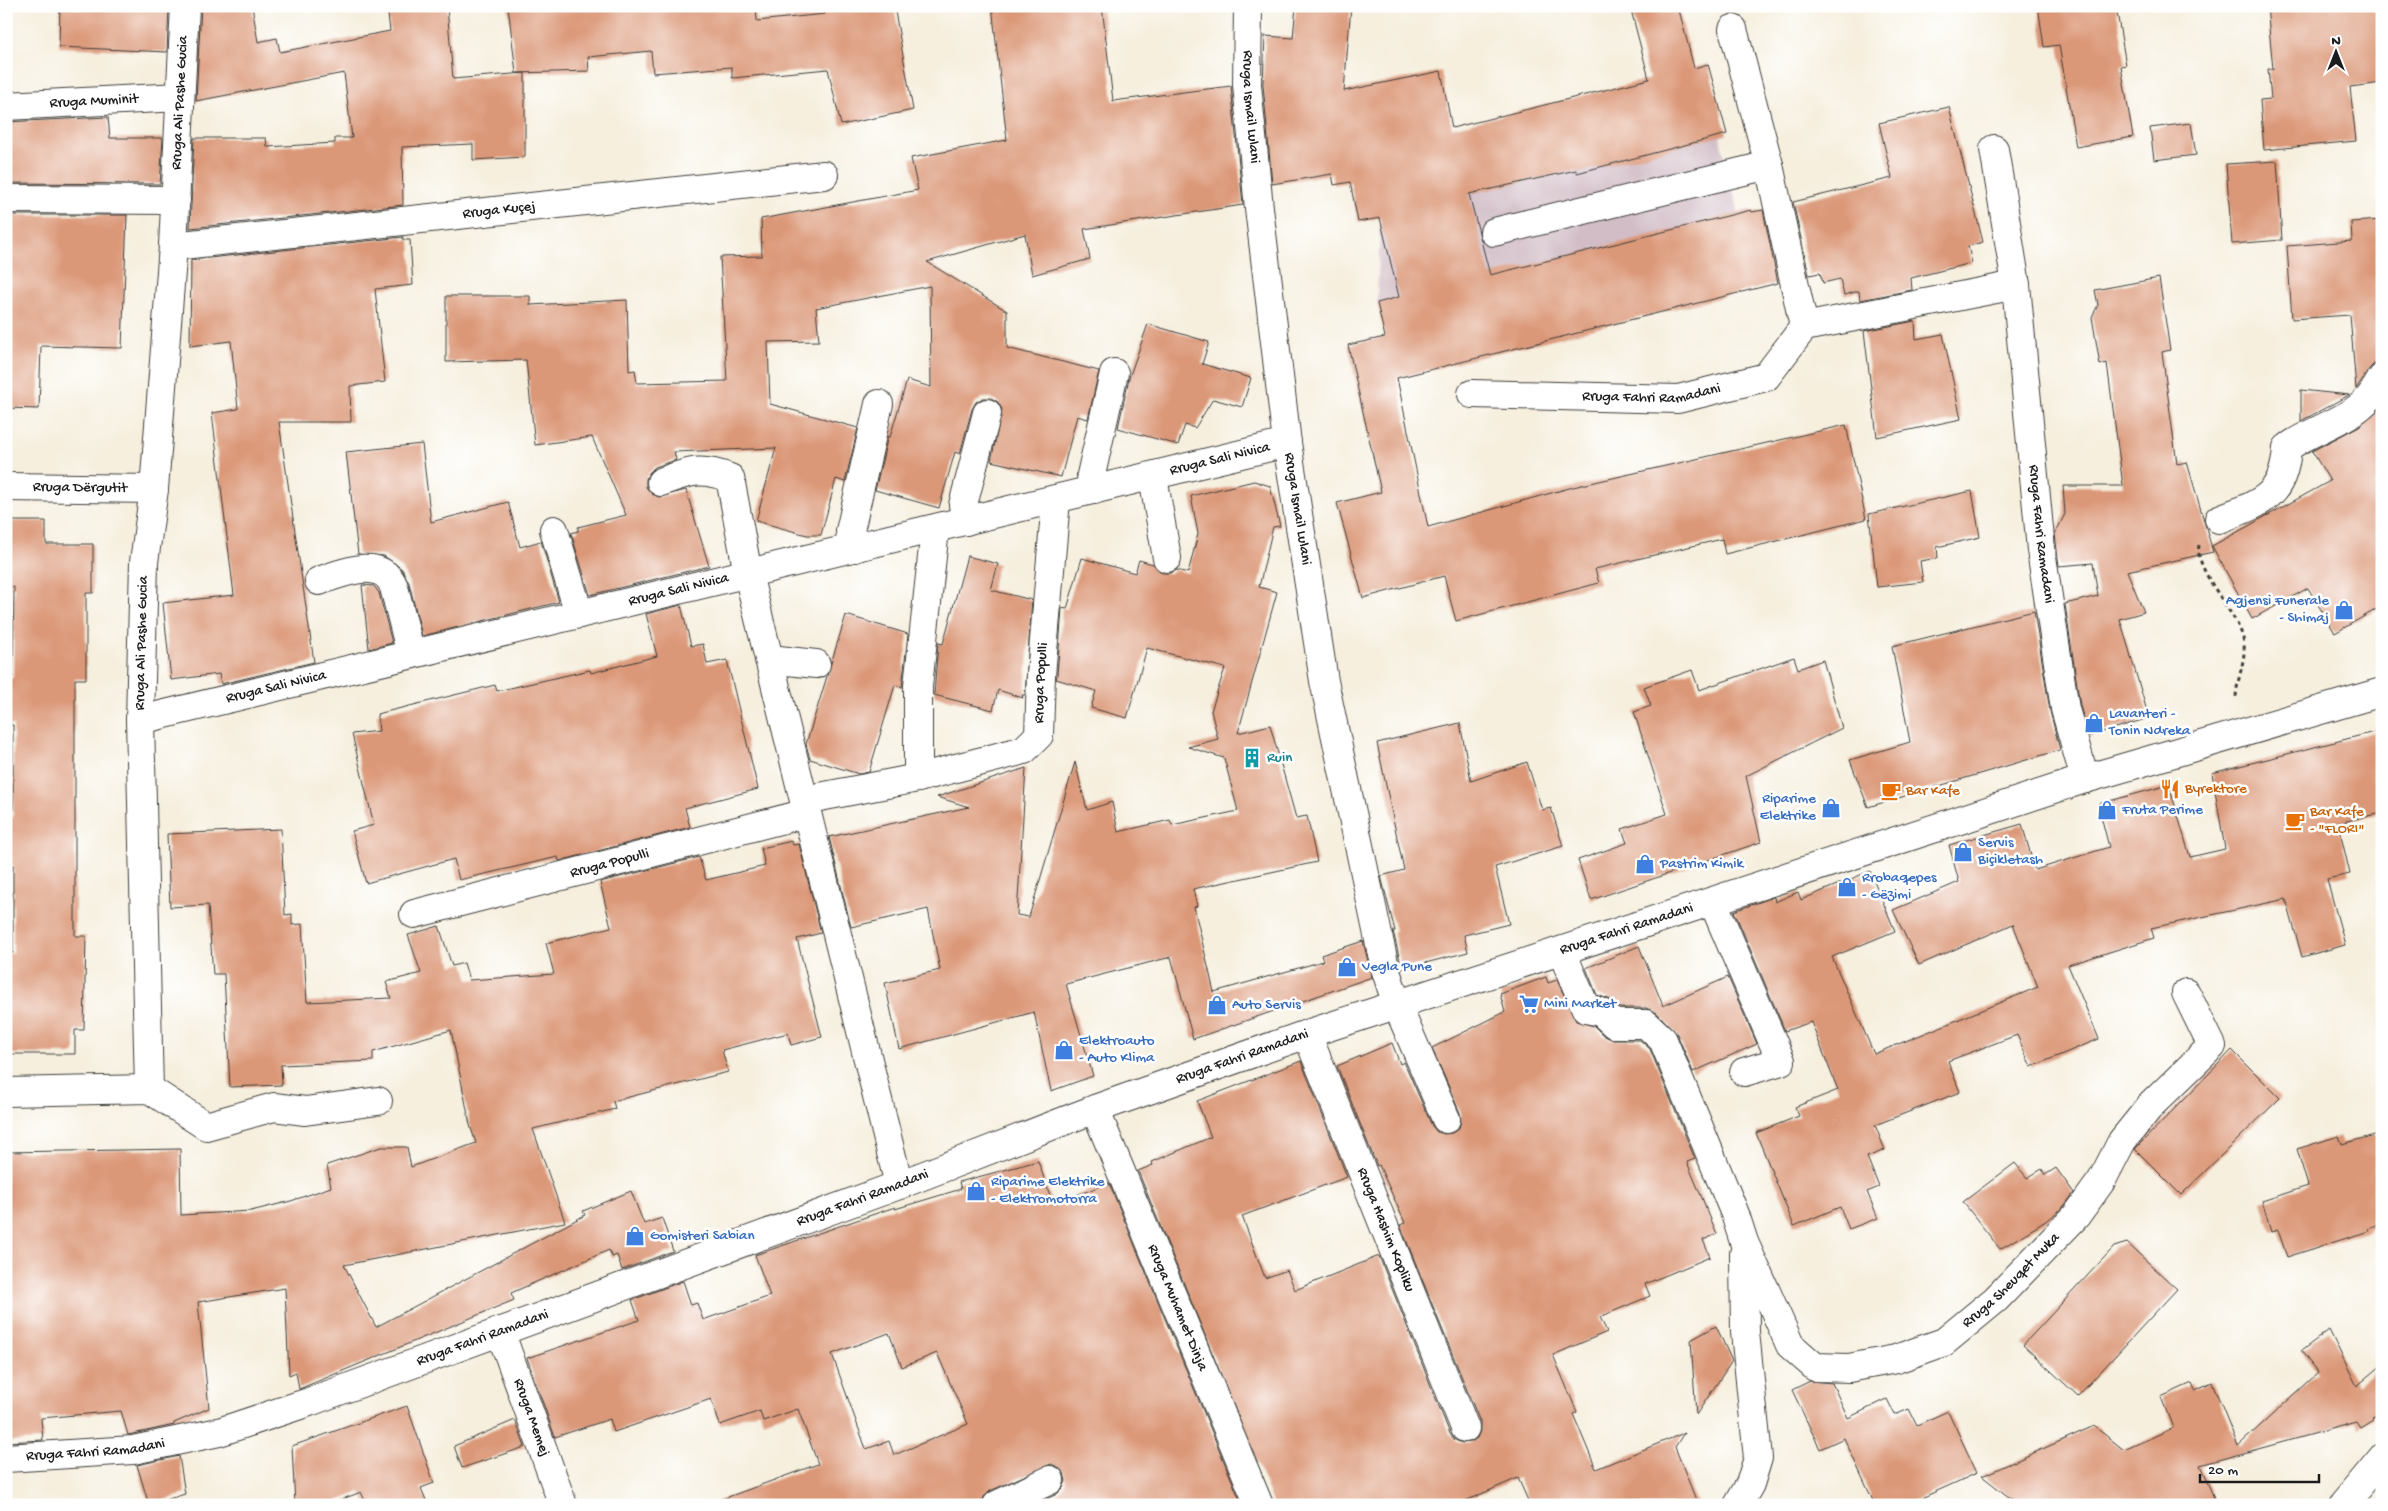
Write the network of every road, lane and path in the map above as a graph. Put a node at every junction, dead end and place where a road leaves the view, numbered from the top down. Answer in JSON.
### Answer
{"nodes":[{"id":1,"x":185,"y":6,"type":"edge"},
{"id":2,"x":1248,"y":6,"type":"edge"},
{"id":3,"x":1733,"y":29,"type":"dead end"},
{"id":4,"x":180,"y":97,"type":"junction"},
{"id":5,"x":6,"y":106,"type":"edge"},
{"id":6,"x":1994,"y":149,"type":"dead end"},
{"id":7,"x":1769,"y":165,"type":"junction"},
{"id":8,"x":824,"y":174,"type":"dead end"},
{"id":9,"x":6,"y":199,"type":"edge"},
{"id":10,"x":176,"y":200,"type":"junction"},
{"id":11,"x":1494,"y":232,"type":"dead end"},
{"id":12,"x":173,"y":246,"type":"junction"},
{"id":13,"x":2016,"y":285,"type":"junction"},
{"id":14,"x":1804,"y":327,"type":"junction"},
{"id":15,"x":1114,"y":373,"type":"dead end"},
{"id":16,"x":2382,"y":378,"type":"edge"},
{"id":17,"x":1472,"y":394,"type":"dead end"},
{"id":18,"x":879,"y":404,"type":"dead end"},
{"id":19,"x":988,"y":414,"type":"dead end"},
{"id":20,"x":1287,"y":443,"type":"junction"},
{"id":21,"x":1153,"y":477,"type":"junction"},
{"id":22,"x":661,"y":482,"type":"dead end"},
{"id":23,"x":6,"y":488,"type":"edge"},
{"id":24,"x":154,"y":489,"type":"junction"},
{"id":25,"x":1094,"y":490,"type":"junction"},
{"id":26,"x":1056,"y":500,"type":"junction"},
{"id":27,"x":2219,"y":520,"type":"joint"},
{"id":28,"x":966,"y":521,"type":"junction"},
{"id":29,"x":936,"y":529,"type":"junction"},
{"id":30,"x":554,"y":530,"type":"dead end"},
{"id":31,"x":855,"y":548,"type":"junction"},
{"id":32,"x":1167,"y":558,"type":"dead end"},
{"id":33,"x":748,"y":574,"type":"junction"},
{"id":34,"x":318,"y":581,"type":"dead end"},
{"id":35,"x":580,"y":614,"type":"junction"},
{"id":36,"x":411,"y":654,"type":"junction"},
{"id":37,"x":769,"y":659,"type":"junction"},
{"id":38,"x":816,"y":664,"type":"dead end"},
{"id":39,"x":2382,"y":692,"type":"edge"},
{"id":40,"x":140,"y":720,"type":"junction"},
{"id":41,"x":2238,"y":734,"type":"junction"},
{"id":42,"x":918,"y":778,"type":"junction"},
{"id":43,"x":2085,"y":780,"type":"junction"},
{"id":44,"x":805,"y":806,"type":"junction"},
{"id":45,"x":1713,"y":902,"type":"junction"},
{"id":46,"x":414,"y":914,"type":"dead end"},
{"id":47,"x":1562,"y":952,"type":"junction"},
{"id":48,"x":2186,"y":993,"type":"dead end"},
{"id":49,"x":1398,"y":1005,"type":"junction"},
{"id":50,"x":1307,"y":1034,"type":"junction"},
{"id":51,"x":1744,"y":1072,"type":"dead end"},
{"id":52,"x":149,"y":1089,"type":"junction"},
{"id":53,"x":6,"y":1092,"type":"edge"},
{"id":54,"x":378,"y":1101,"type":"dead end"},
{"id":55,"x":1095,"y":1109,"type":"junction"},
{"id":56,"x":1446,"y":1119,"type":"dead end"},
{"id":57,"x":899,"y":1185,"type":"junction"},
{"id":58,"x":1744,"y":1242,"type":"junction"},
{"id":59,"x":500,"y":1331,"type":"junction"},
{"id":60,"x":1465,"y":1428,"type":"dead end"},
{"id":61,"x":6,"y":1458,"type":"edge"},
{"id":62,"x":2382,"y":1458,"type":"edge"},
{"id":63,"x":1050,"y":1480,"type":"dead end"},
{"id":64,"x":562,"y":1505,"type":"edge"},
{"id":65,"x":997,"y":1505,"type":"edge"},
{"id":66,"x":1259,"y":1505,"type":"edge"},
{"id":67,"x":1738,"y":1505,"type":"edge"},
{"id":68,"x":2343,"y":1505,"type":"edge"}],
"edges":[{"from":1,"to":4,"type":"street","name":"Rruga Ali Pashe Gucia"},
{"from":2,"to":20,"type":"street","name":"Rruga Ismail Lulani"},
{"from":3,"to":7,"type":"street"},
{"from":4,"to":5,"type":"street","name":"Rruga Muminit"},
{"from":4,"to":10,"type":"street","name":"Rruga Ali Pashe Gucia"},
{"from":6,"to":13,"type":"street","name":"Rruga Fahri Ramadani"},
{"from":7,"to":11,"type":"street"},
{"from":7,"to":14,"type":"street"},
{"from":8,"to":12,"type":"street","name":"Rruga Kuçej"},
{"from":9,"to":10,"type":"street"},
{"from":10,"to":12,"type":"street","name":"Rruga Ali Pashe Gucia"},
{"from":12,"to":24,"type":"street","name":"Rruga Ali Pashe Gucia"},
{"from":13,"to":14,"type":"street"},
{"from":13,"to":43,"type":"street","name":"Rruga Fahri Ramadani"},
{"from":14,"to":17,"type":"street","name":"Rruga Fahri Ramadani"},
{"from":15,"to":25,"type":"street"},
{"from":16,"to":27,"type":"street"},
{"from":18,"to":31,"type":"street"},
{"from":19,"to":28,"type":"street"},
{"from":20,"to":21,"type":"street","name":"Rruga Sali Nivica"},
{"from":20,"to":49,"type":"street","name":"Rruga Ismail Lulani"},
{"from":21,"to":25,"type":"street","name":"Rruga Sali Nivica"},
{"from":21,"to":32,"type":"street","name":"Rruga Sali Nivica"},
{"from":22,"to":33,"type":"street","name":"Rruga Sali Nivica"},
{"from":23,"to":24,"type":"street","name":"Rruga Dërgutit"},
{"from":24,"to":40,"type":"street","name":"Rruga Ali Pashe Gucia"},
{"from":25,"to":26,"type":"street","name":"Rruga Sali Nivica"},
{"from":26,"to":28,"type":"street","name":"Rruga Sali Nivica"},
{"from":26,"to":42,"type":"street","name":"Rruga Populli"},
{"from":27,"to":41,"type":"path"},
{"from":28,"to":29,"type":"street","name":"Rruga Sali Nivica"},
{"from":29,"to":31,"type":"street","name":"Rruga Sali Nivica"},
{"from":29,"to":42,"type":"street"},
{"from":30,"to":35,"type":"street"},
{"from":31,"to":33,"type":"street","name":"Rruga Sali Nivica"},
{"from":33,"to":35,"type":"street","name":"Rruga Sali Nivica"},
{"from":33,"to":37,"type":"street"},
{"from":34,"to":36,"type":"street"},
{"from":35,"to":36,"type":"street","name":"Rruga Sali Nivica"},
{"from":36,"to":40,"type":"street","name":"Rruga Sali Nivica"},
{"from":37,"to":38,"type":"street"},
{"from":37,"to":44,"type":"street"},
{"from":39,"to":41,"type":"street","name":"Rruga Fahri Ramadani"},
{"from":40,"to":52,"type":"street","name":"Rruga Ali Pashe Gucia"},
{"from":41,"to":43,"type":"street","name":"Rruga Fahri Ramadani"},
{"from":42,"to":44,"type":"street","name":"Rruga Populli"},
{"from":43,"to":45,"type":"street","name":"Rruga Fahri Ramadani"},
{"from":44,"to":46,"type":"street","name":"Rruga Populli"},
{"from":44,"to":57,"type":"street"},
{"from":45,"to":47,"type":"street","name":"Rruga Fahri Ramadani"},
{"from":45,"to":51,"type":"street","name":"Rruga Fahri Ramadani"},
{"from":47,"to":49,"type":"street","name":"Rruga Fahri Ramadani"},
{"from":47,"to":58,"type":"street","name":"Rruga Sheuqet Muka"},
{"from":48,"to":58,"type":"street","name":"Rruga Sheuqet Muka"},
{"from":49,"to":50,"type":"street","name":"Rruga Fahri Ramadani"},
{"from":49,"to":56,"type":"street","name":"Rruga Ismail Lulani"},
{"from":50,"to":55,"type":"street","name":"Rruga Fahri Ramadani"},
{"from":50,"to":60,"type":"street","name":"Rruga Hashim Kopliku"},
{"from":52,"to":53,"type":"street"},
{"from":52,"to":54,"type":"street"},
{"from":55,"to":57,"type":"street","name":"Rruga Fahri Ramadani"},
{"from":55,"to":66,"type":"street","name":"Rruga Muhamet Dinja"},
{"from":57,"to":59,"type":"street","name":"Rruga Fahri Ramadani"},
{"from":58,"to":67,"type":"street","name":"Rruga Sheuqet Muka"},
{"from":59,"to":61,"type":"street","name":"Rruga Fahri Ramadani"},
{"from":59,"to":64,"type":"street","name":"Rruga Memej"},
{"from":62,"to":68,"type":"street"},
{"from":63,"to":65,"type":"street"}]}
